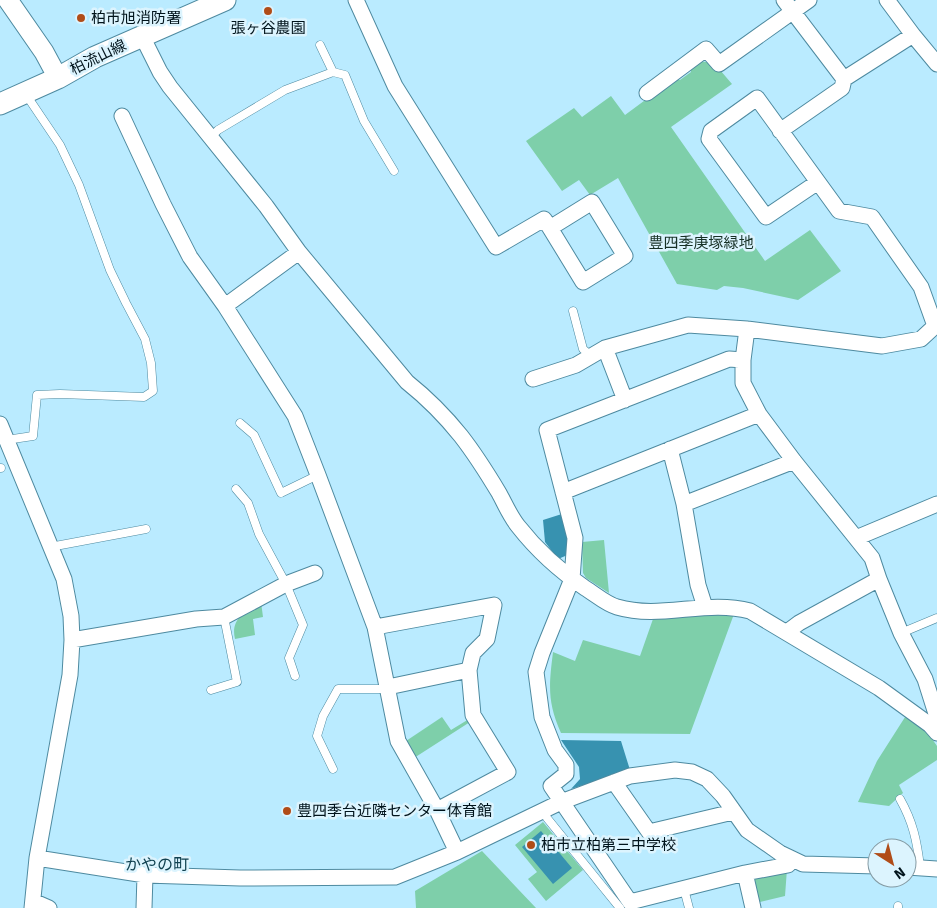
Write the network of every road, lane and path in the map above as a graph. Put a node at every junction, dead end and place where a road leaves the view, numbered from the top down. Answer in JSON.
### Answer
{"nodes":[{"id":1,"x":8,"y":0,"type":"edge"},
{"id":2,"x":225,"y":0,"type":"edge"},
{"id":3,"x":356,"y":0,"type":"edge"},
{"id":4,"x":808,"y":0,"type":"edge"},
{"id":5,"x":887,"y":0,"type":"edge"},
{"id":6,"x":788,"y":6,"type":"edge"},
{"id":7,"x":913,"y":35,"type":"junction"},
{"id":8,"x":142,"y":36,"type":"junction"},
{"id":9,"x":320,"y":45,"type":"dead end"},
{"id":10,"x":937,"y":64,"type":"edge"},
{"id":11,"x":333,"y":72,"type":"junction"},
{"id":12,"x":58,"y":78,"type":"junction"},
{"id":13,"x":844,"y":79,"type":"junction"},
{"id":14,"x":647,"y":93,"type":"dead end"},
{"id":15,"x":29,"y":98,"type":"dead end"},
{"id":16,"x":0,"y":104,"type":"edge"},
{"id":17,"x":122,"y":116,"type":"dead end"},
{"id":18,"x":780,"y":131,"type":"junction"},
{"id":19,"x":211,"y":137,"type":"junction"},
{"id":20,"x":394,"y":171,"type":"dead end"},
{"id":21,"x":818,"y":182,"type":"junction"},
{"id":22,"x":550,"y":228,"type":"junction"},
{"id":23,"x":299,"y":252,"type":"junction"},
{"id":24,"x":225,"y":306,"type":"junction"},
{"id":25,"x":573,"y":311,"type":"dead end"},
{"id":26,"x":747,"y":329,"type":"junction"},
{"id":27,"x":605,"y":348,"type":"junction"},
{"id":28,"x":591,"y":356,"type":"junction"},
{"id":29,"x":743,"y":360,"type":"junction"},
{"id":30,"x":532,"y":379,"type":"dead end"},
{"id":31,"x":625,"y":400,"type":"junction"},
{"id":32,"x":759,"y":414,"type":"junction"},
{"id":33,"x":240,"y":423,"type":"dead end"},
{"id":34,"x":0,"y":424,"type":"edge"},
{"id":35,"x":6,"y":440,"type":"junction"},
{"id":36,"x":670,"y":449,"type":"junction"},
{"id":37,"x":794,"y":461,"type":"junction"},
{"id":38,"x":318,"y":475,"type":"junction"},
{"id":39,"x":236,"y":489,"type":"dead end"},
{"id":40,"x":563,"y":492,"type":"junction"},
{"id":41,"x":684,"y":504,"type":"junction"},
{"id":42,"x":937,"y":504,"type":"edge"},
{"id":43,"x":146,"y":529,"type":"dead end"},
{"id":44,"x":856,"y":538,"type":"junction"},
{"id":45,"x":50,"y":548,"type":"junction"},
{"id":46,"x":315,"y":573,"type":"dead end"},
{"id":47,"x":572,"y":579,"type":"junction"},
{"id":48,"x":878,"y":579,"type":"junction"},
{"id":49,"x":286,"y":584,"type":"junction"},
{"id":50,"x":705,"y":607,"type":"junction"},
{"id":51,"x":224,"y":617,"type":"junction"},
{"id":52,"x":937,"y":618,"type":"edge"},
{"id":53,"x":374,"y":627,"type":"junction"},
{"id":54,"x":787,"y":632,"type":"junction"},
{"id":55,"x":901,"y":633,"type":"junction"},
{"id":56,"x":72,"y":640,"type":"junction"},
{"id":57,"x":469,"y":670,"type":"junction"},
{"id":58,"x":295,"y":676,"type":"dead end"},
{"id":59,"x":388,"y":687,"type":"junction"},
{"id":60,"x":212,"y":690,"type":"dead end"},
{"id":61,"x":937,"y":717,"type":"edge"},
{"id":62,"x":937,"y":732,"type":"edge"},
{"id":63,"x":333,"y":769,"type":"dead end"},
{"id":64,"x":614,"y":782,"type":"junction"},
{"id":65,"x":900,"y":799,"type":"dead end"},
{"id":66,"x":561,"y":802,"type":"junction"},
{"id":67,"x":437,"y":810,"type":"junction"},
{"id":68,"x":544,"y":810,"type":"junction"},
{"id":69,"x":733,"y":812,"type":"junction"},
{"id":70,"x":917,"y":838,"type":"edge"},
{"id":71,"x":457,"y":852,"type":"junction"},
{"id":72,"x":37,"y":858,"type":"junction"},
{"id":73,"x":792,"y":860,"type":"junction"},
{"id":74,"x":867,"y":866,"type":"edge"},
{"id":75,"x":917,"y":867,"type":"edge"},
{"id":76,"x":937,"y":869,"type":"edge"},
{"id":77,"x":745,"y":873,"type":"junction"},
{"id":78,"x":145,"y":875,"type":"junction"},
{"id":79,"x":684,"y":889,"type":"junction"},
{"id":80,"x":32,"y":904,"type":"edge"},
{"id":81,"x":49,"y":908,"type":"edge"},
{"id":82,"x":144,"y":908,"type":"edge"},
{"id":83,"x":620,"y":908,"type":"edge"},
{"id":84,"x":689,"y":908,"type":"edge"},
{"id":85,"x":754,"y":908,"type":"edge"}],
"edges":[{"from":1,"to":12,"type":"street"},
{"from":2,"to":8,"type":"main road","name":"柏流山線"},
{"from":3,"to":22,"type":"street"},
{"from":4,"to":6,"type":"street"},
{"from":5,"to":7,"type":"street"},
{"from":6,"to":13,"type":"street"},
{"from":6,"to":14,"type":"street"},
{"from":7,"to":10,"type":"street"},
{"from":7,"to":13,"type":"street"},
{"from":8,"to":12,"type":"main road","name":"柏流山線"},
{"from":8,"to":19,"type":"street"},
{"from":9,"to":11,"type":"lane"},
{"from":11,"to":19,"type":"lane"},
{"from":11,"to":20,"type":"lane"},
{"from":12,"to":16,"type":"main road","name":"柏流山線"},
{"from":13,"to":18,"type":"street"},
{"from":15,"to":35,"type":"lane"},
{"from":17,"to":24,"type":"street"},
{"from":18,"to":21,"type":"street"},
{"from":18,"to":21,"type":"street"},
{"from":19,"to":23,"type":"street"},
{"from":21,"to":26,"type":"street"},
{"from":22,"to":22,"type":"street"},
{"from":23,"to":24,"type":"street"},
{"from":23,"to":47,"type":"street"},
{"from":24,"to":38,"type":"street"},
{"from":25,"to":28,"type":"lane"},
{"from":26,"to":27,"type":"street"},
{"from":26,"to":29,"type":"street"},
{"from":27,"to":28,"type":"street"},
{"from":27,"to":31,"type":"street"},
{"from":28,"to":30,"type":"street"},
{"from":29,"to":31,"type":"street"},
{"from":29,"to":32,"type":"street"},
{"from":31,"to":40,"type":"street"},
{"from":32,"to":36,"type":"street"},
{"from":32,"to":37,"type":"street"},
{"from":33,"to":38,"type":"lane"},
{"from":34,"to":35,"type":"street"},
{"from":35,"to":45,"type":"street"},
{"from":36,"to":40,"type":"street"},
{"from":36,"to":41,"type":"street"},
{"from":37,"to":41,"type":"street"},
{"from":37,"to":44,"type":"street"},
{"from":38,"to":53,"type":"street"},
{"from":39,"to":49,"type":"lane"},
{"from":40,"to":47,"type":"street"},
{"from":41,"to":50,"type":"street"},
{"from":42,"to":44,"type":"street"},
{"from":43,"to":45,"type":"lane"},
{"from":44,"to":48,"type":"street"},
{"from":45,"to":56,"type":"street"},
{"from":46,"to":49,"type":"street"},
{"from":47,"to":50,"type":"street"},
{"from":47,"to":66,"type":"street"},
{"from":48,"to":54,"type":"street"},
{"from":48,"to":55,"type":"street"},
{"from":49,"to":51,"type":"street"},
{"from":49,"to":58,"type":"lane"},
{"from":50,"to":54,"type":"street"},
{"from":51,"to":56,"type":"street"},
{"from":51,"to":60,"type":"lane"},
{"from":52,"to":55,"type":"lane"},
{"from":53,"to":57,"type":"street"},
{"from":53,"to":59,"type":"street"},
{"from":54,"to":62,"type":"street"},
{"from":55,"to":61,"type":"street"},
{"from":56,"to":72,"type":"street"},
{"from":57,"to":59,"type":"street"},
{"from":57,"to":67,"type":"street"},
{"from":59,"to":63,"type":"lane"},
{"from":59,"to":67,"type":"street"},
{"from":64,"to":66,"type":"street"},
{"from":64,"to":69,"type":"street"},
{"from":64,"to":69,"type":"street"},
{"from":65,"to":70,"type":"lane"},
{"from":66,"to":68,"type":"street"},
{"from":66,"to":79,"type":"street"},
{"from":67,"to":71,"type":"street"},
{"from":68,"to":71,"type":"street"},
{"from":68,"to":83,"type":"lane"},
{"from":69,"to":73,"type":"street"},
{"from":71,"to":78,"type":"street"},
{"from":72,"to":78,"type":"street"},
{"from":72,"to":80,"type":"street"},
{"from":73,"to":74,"type":"street"},
{"from":73,"to":77,"type":"street"},
{"from":75,"to":76,"type":"street"},
{"from":77,"to":79,"type":"street"},
{"from":77,"to":85,"type":"street"},
{"from":78,"to":82,"type":"street"},
{"from":79,"to":84,"type":"lane"},
{"from":80,"to":81,"type":"street"}]}
